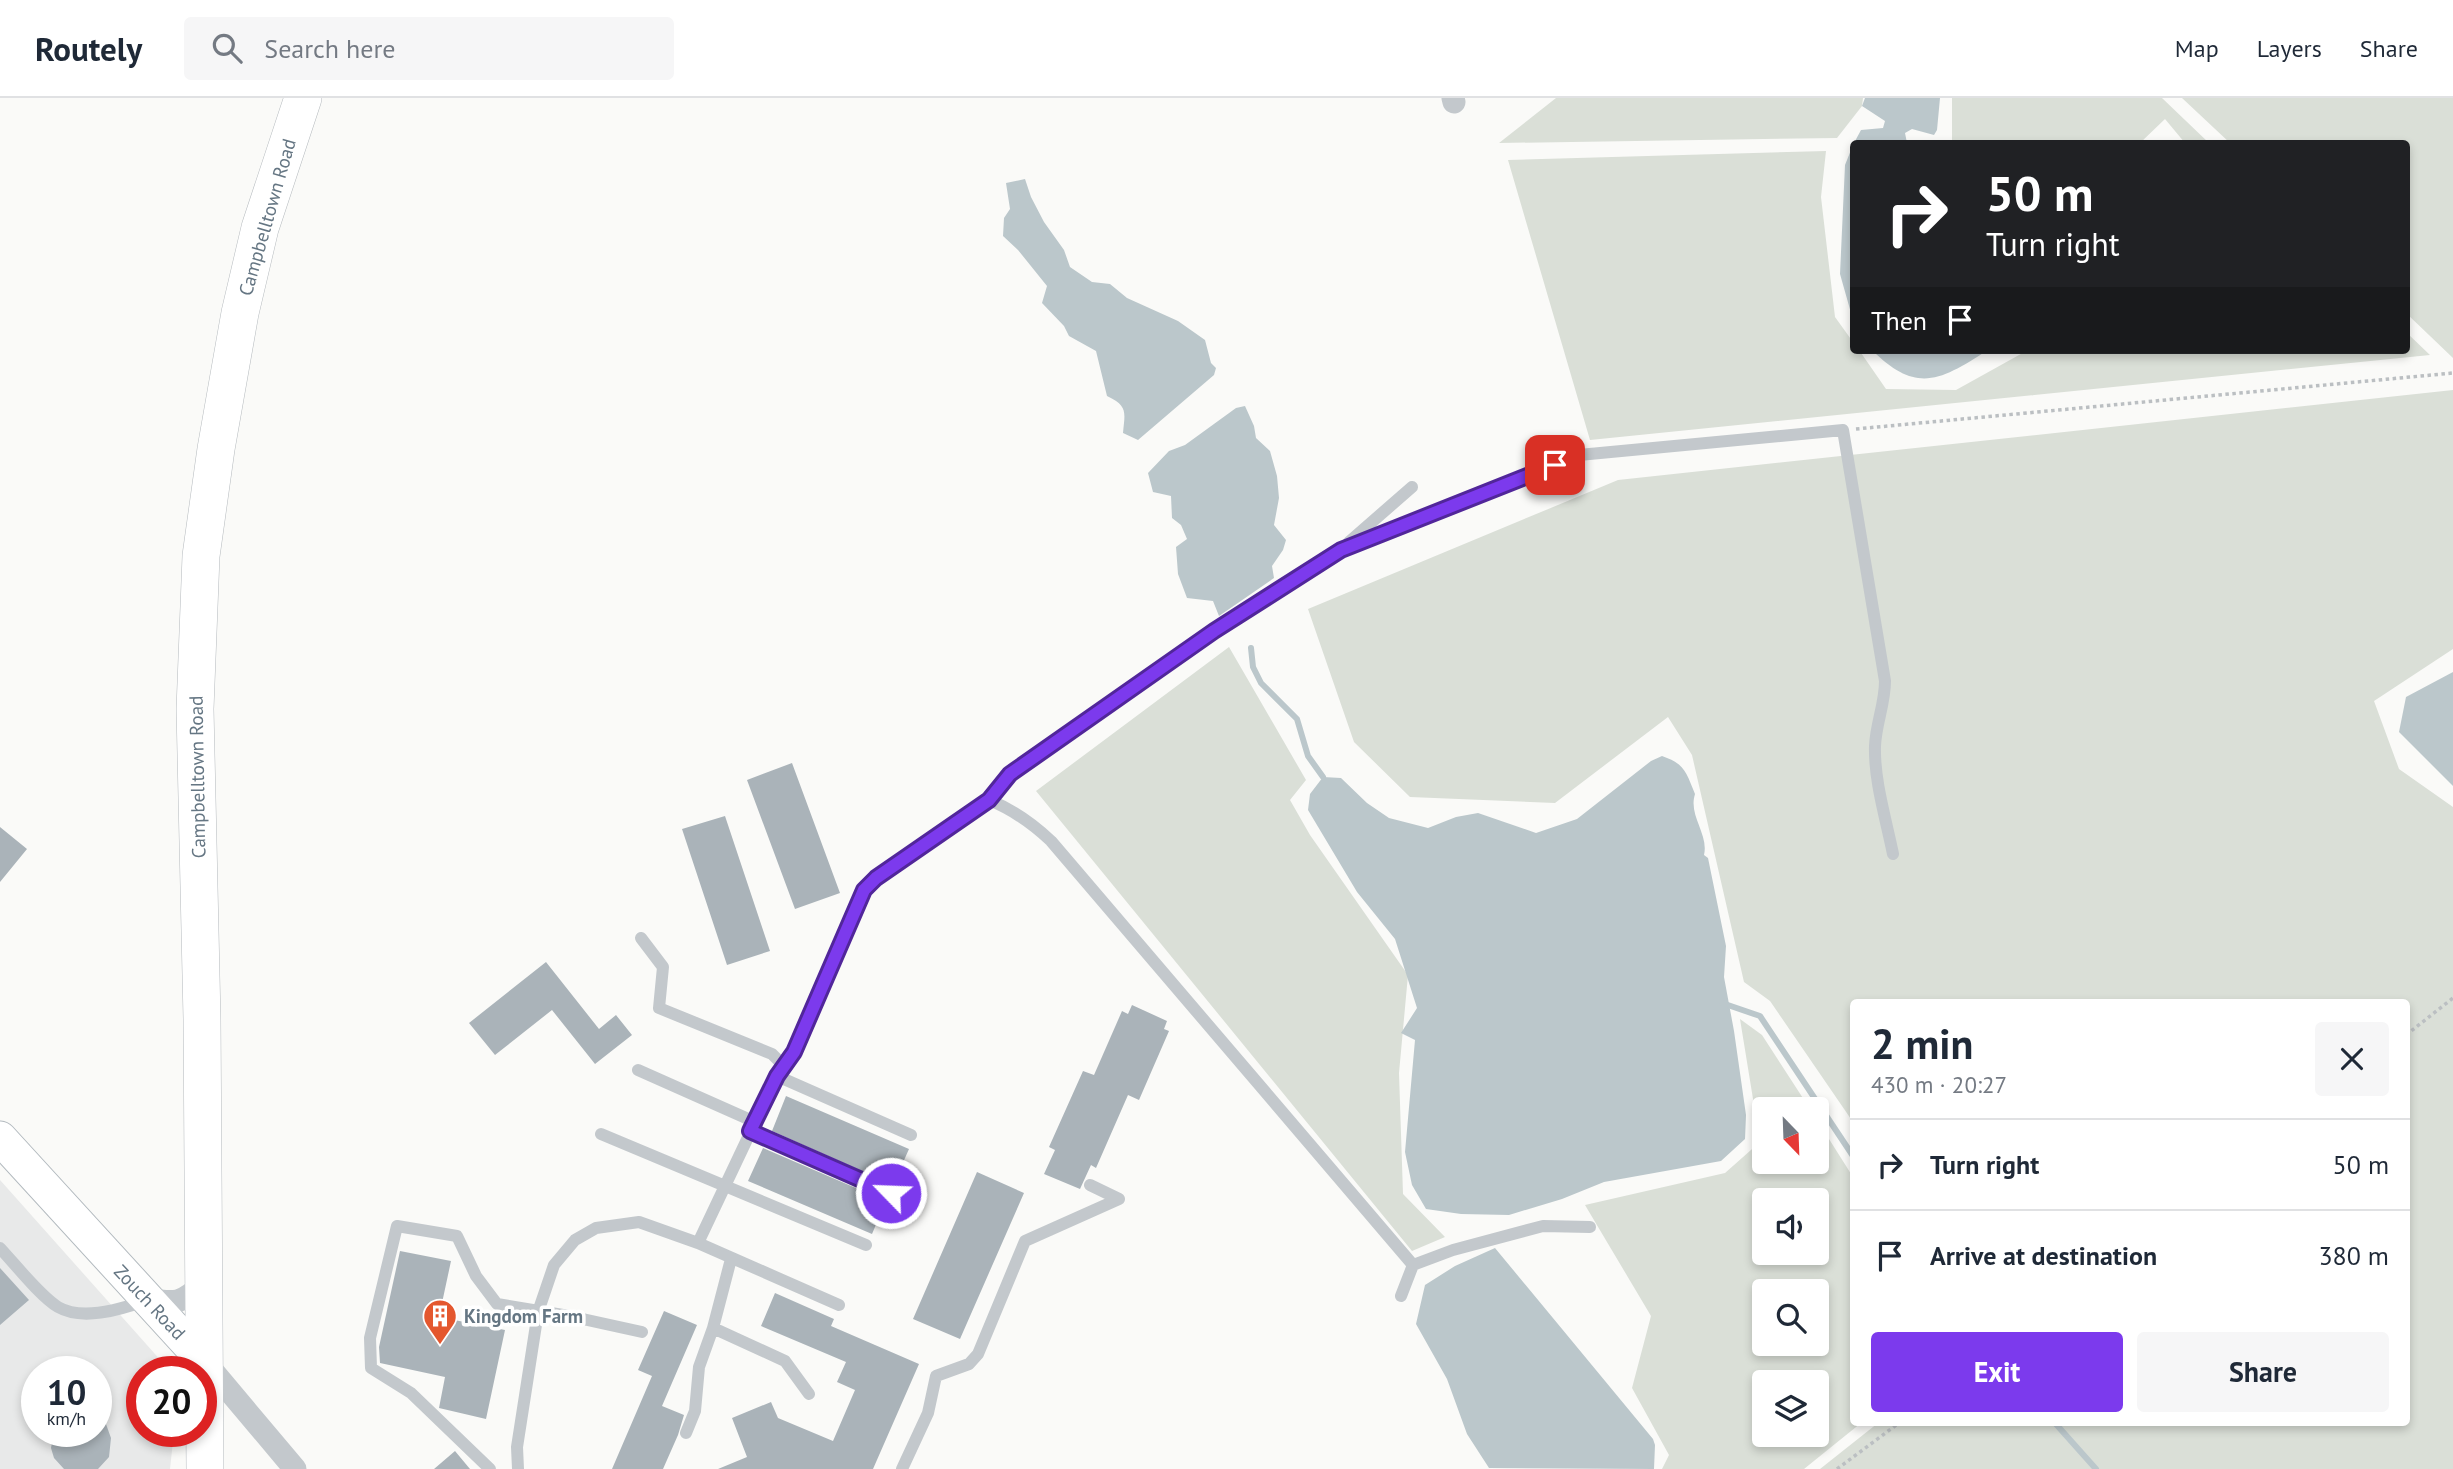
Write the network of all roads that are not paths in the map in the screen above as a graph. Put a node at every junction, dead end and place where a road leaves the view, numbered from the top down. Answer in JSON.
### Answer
{"nodes":[{"id":1,"x":303,"y":98,"type":"edge"},
{"id":2,"x":1412,"y":487,"type":"dead end"},
{"id":3,"x":1341,"y":550,"type":"junction"},
{"id":4,"x":989,"y":800,"type":"junction"},
{"id":5,"x":1893,"y":854,"type":"dead end"},
{"id":6,"x":641,"y":938,"type":"dead end"},
{"id":7,"x":638,"y":1070,"type":"dead end"},
{"id":8,"x":780,"y":1071,"type":"junction"},
{"id":9,"x":753,"y":1126,"type":"junction"},
{"id":10,"x":601,"y":1134,"type":"dead end"},
{"id":11,"x":911,"y":1135,"type":"dead end"},
{"id":12,"x":9,"y":1154,"type":"edge"},
{"id":13,"x":725,"y":1185,"type":"junction"},
{"id":14,"x":1090,"y":1185,"type":"dead end"},
{"id":15,"x":891,"y":1193,"type":"dead end"},
{"id":16,"x":1590,"y":1227,"type":"dead end"},
{"id":17,"x":698,"y":1243,"type":"junction"},
{"id":18,"x":866,"y":1245,"type":"dead end"},
{"id":19,"x":0,"y":1248,"type":"edge"},
{"id":20,"x":731,"y":1259,"type":"junction"},
{"id":21,"x":1413,"y":1265,"type":"junction"},
{"id":22,"x":203,"y":1284,"type":"junction"},
{"id":23,"x":1401,"y":1296,"type":"dead end"},
{"id":24,"x":147,"y":1299,"type":"junction"},
{"id":25,"x":839,"y":1305,"type":"dead end"},
{"id":26,"x":538,"y":1312,"type":"junction"},
{"id":27,"x":713,"y":1328,"type":"junction"},
{"id":28,"x":642,"y":1332,"type":"dead end"},
{"id":29,"x":199,"y":1356,"type":"edge"},
{"id":30,"x":205,"y":1356,"type":"edge"},
{"id":31,"x":217,"y":1376,"type":"edge"},
{"id":32,"x":809,"y":1394,"type":"dead end"},
{"id":33,"x":686,"y":1433,"type":"dead end"},
{"id":34,"x":205,"y":1447,"type":"edge"},
{"id":35,"x":205,"y":1469,"type":"edge"},
{"id":36,"x":295,"y":1469,"type":"edge"},
{"id":37,"x":490,"y":1469,"type":"edge"},
{"id":38,"x":518,"y":1469,"type":"edge"},
{"id":39,"x":902,"y":1469,"type":"edge"}],
"edges":[{"from":1,"to":22,"type":"main road","name":"Campbelltown Road"},
{"from":2,"to":3,"type":"lane"},
{"from":3,"to":4,"type":"lane"},
{"from":3,"to":5,"type":"lane"},
{"from":4,"to":8,"type":"lane"},
{"from":4,"to":21,"type":"lane"},
{"from":6,"to":8,"type":"lane"},
{"from":7,"to":9,"type":"lane"},
{"from":8,"to":9,"type":"lane"},
{"from":8,"to":11,"type":"lane"},
{"from":9,"to":13,"type":"lane"},
{"from":9,"to":15,"type":"lane"},
{"from":10,"to":13,"type":"lane"},
{"from":12,"to":24,"type":"street","name":"Zouch Road"},
{"from":13,"to":17,"type":"lane"},
{"from":13,"to":18,"type":"lane"},
{"from":14,"to":39,"type":"lane"},
{"from":16,"to":21,"type":"lane"},
{"from":17,"to":20,"type":"lane"},
{"from":17,"to":26,"type":"lane"},
{"from":19,"to":24,"type":"lane"},
{"from":20,"to":25,"type":"lane"},
{"from":20,"to":27,"type":"lane"},
{"from":21,"to":23,"type":"lane"},
{"from":22,"to":24,"type":"street"},
{"from":22,"to":30,"type":"main road","name":"Campbelltown Road"},
{"from":24,"to":29,"type":"street","name":"Zouch Road"},
{"from":26,"to":28,"type":"lane"},
{"from":26,"to":37,"type":"lane"},
{"from":26,"to":38,"type":"lane"},
{"from":27,"to":32,"type":"lane"},
{"from":27,"to":33,"type":"lane"},
{"from":31,"to":36,"type":"street","name":"Zouch Road"},
{"from":34,"to":35,"type":"main road","name":"Campbelltown Road"}]}
